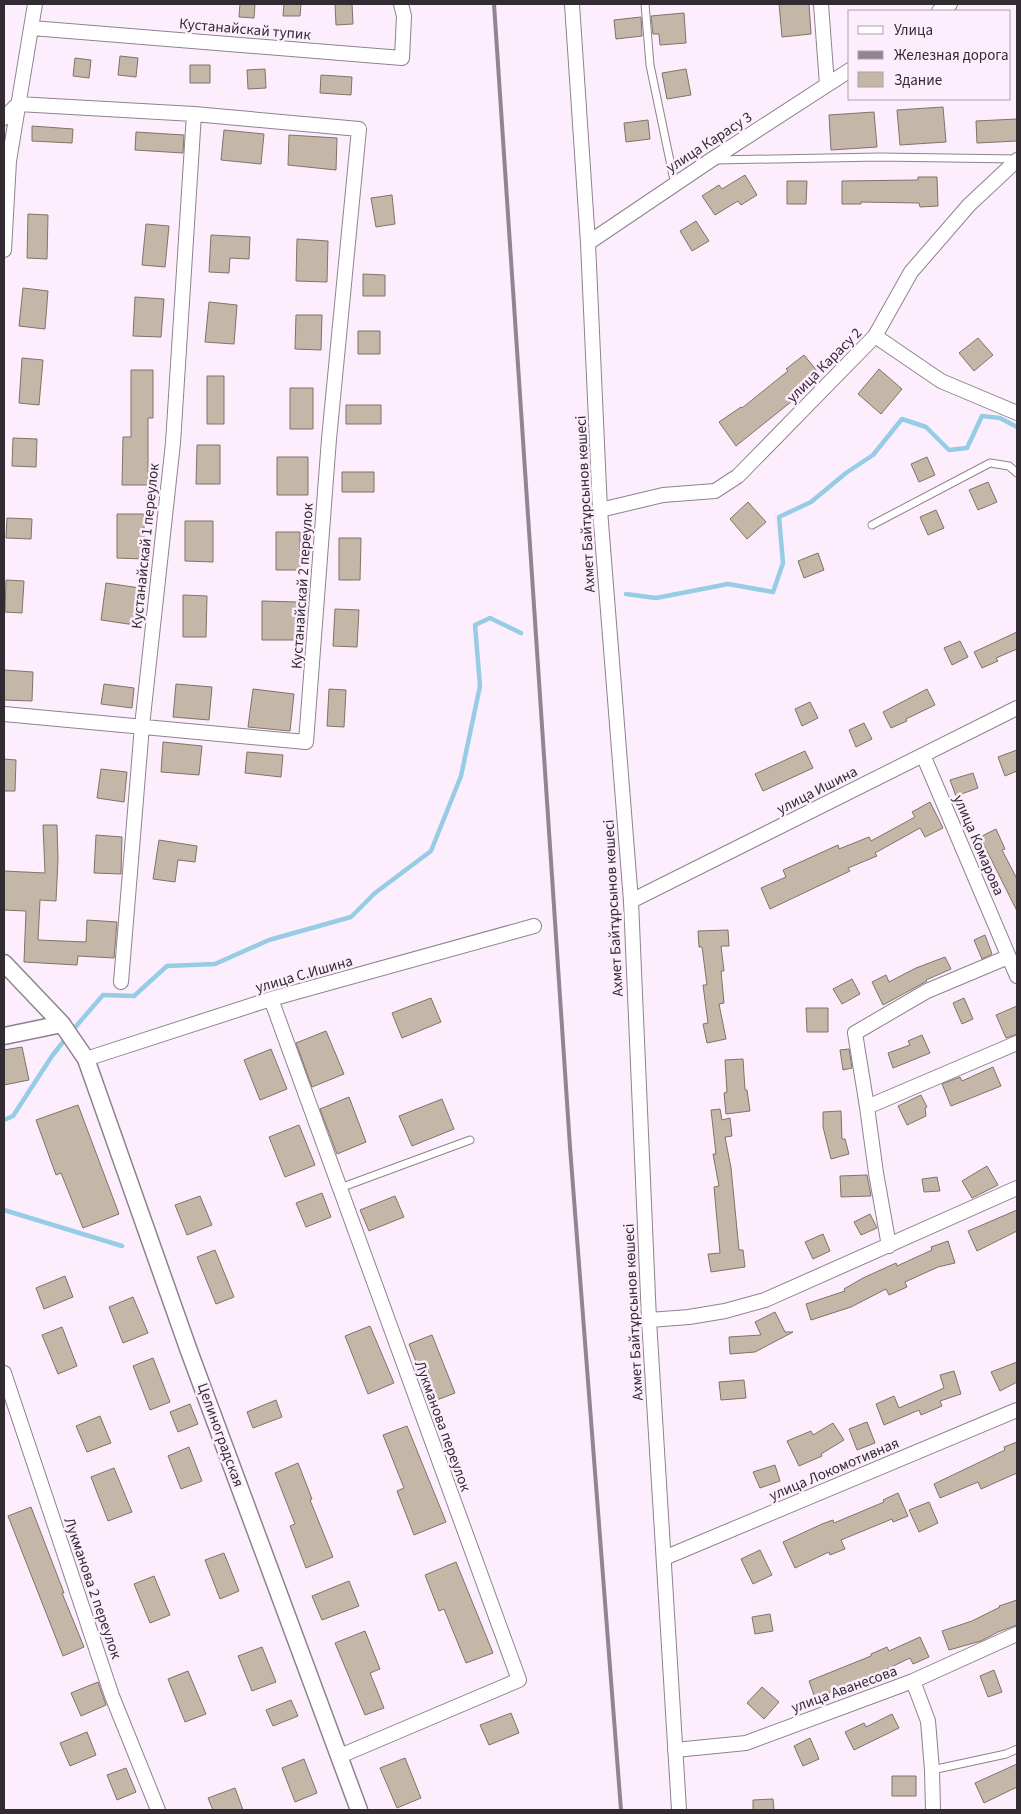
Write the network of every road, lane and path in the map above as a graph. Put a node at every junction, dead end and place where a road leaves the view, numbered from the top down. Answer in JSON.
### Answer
{"nodes":[{"id":1,"x":35,"y":4,"type":"edge"},
{"id":2,"x":401,"y":4,"type":"edge"},
{"id":3,"x":572,"y":4,"type":"edge"},
{"id":4,"x":645,"y":4,"type":"edge"},
{"id":5,"x":821,"y":4,"type":"edge"},
{"id":6,"x":32,"y":28,"type":"junction"},
{"id":7,"x":848,"y":71,"type":"edge"},
{"id":8,"x":827,"y":85,"type":"junction"},
{"id":9,"x":18,"y":104,"type":"junction"},
{"id":10,"x":194,"y":114,"type":"junction"},
{"id":11,"x":4,"y":118,"type":"edge"},
{"id":12,"x":711,"y":160,"type":"junction"},
{"id":13,"x":1017,"y":160,"type":"edge"},
{"id":14,"x":674,"y":185,"type":"junction"},
{"id":15,"x":588,"y":243,"type":"junction"},
{"id":16,"x":4,"y":250,"type":"edge"},
{"id":17,"x":876,"y":336,"type":"junction"},
{"id":18,"x":1017,"y":413,"type":"edge"},
{"id":19,"x":1017,"y":473,"type":"edge"},
{"id":20,"x":600,"y":510,"type":"junction"},
{"id":21,"x":872,"y":525,"type":"dead end"},
{"id":22,"x":1017,"y":708,"type":"edge"},
{"id":23,"x":4,"y":714,"type":"edge"},
{"id":24,"x":142,"y":726,"type":"junction"},
{"id":25,"x":923,"y":755,"type":"junction"},
{"id":26,"x":631,"y":901,"type":"junction"},
{"id":27,"x":534,"y":926,"type":"dead end"},
{"id":28,"x":1008,"y":957,"type":"junction"},
{"id":29,"x":4,"y":963,"type":"edge"},
{"id":30,"x":1017,"y":976,"type":"edge"},
{"id":31,"x":121,"y":982,"type":"dead end"},
{"id":32,"x":271,"y":999,"type":"junction"},
{"id":33,"x":62,"y":1024,"type":"junction"},
{"id":34,"x":4,"y":1036,"type":"edge"},
{"id":35,"x":1017,"y":1043,"type":"edge"},
{"id":36,"x":86,"y":1058,"type":"junction"},
{"id":37,"x":867,"y":1107,"type":"junction"},
{"id":38,"x":470,"y":1140,"type":"dead end"},
{"id":39,"x":340,"y":1188,"type":"junction"},
{"id":40,"x":1017,"y":1188,"type":"edge"},
{"id":41,"x":889,"y":1246,"type":"junction"},
{"id":42,"x":649,"y":1320,"type":"junction"},
{"id":43,"x":4,"y":1373,"type":"edge"},
{"id":44,"x":1017,"y":1410,"type":"edge"},
{"id":45,"x":664,"y":1558,"type":"junction"},
{"id":46,"x":1017,"y":1634,"type":"edge"},
{"id":47,"x":913,"y":1681,"type":"junction"},
{"id":48,"x":1017,"y":1749,"type":"edge"},
{"id":49,"x":675,"y":1750,"type":"junction"},
{"id":50,"x":340,"y":1756,"type":"junction"},
{"id":51,"x":932,"y":1770,"type":"junction"},
{"id":52,"x":158,"y":1810,"type":"edge"},
{"id":53,"x":360,"y":1810,"type":"edge"},
{"id":54,"x":679,"y":1810,"type":"edge"},
{"id":55,"x":933,"y":1810,"type":"edge"}],
"edges":[{"from":1,"to":6,"type":"street"},
{"from":2,"to":6,"type":"street","name":"Кустанайскай тупик"},
{"from":3,"to":15,"type":"street","name":"Ахмет Байтұрсынов көшесі"},
{"from":4,"to":14,"type":"lane"},
{"from":5,"to":8,"type":"street"},
{"from":6,"to":9,"type":"street"},
{"from":7,"to":8,"type":"street","name":"улица Карасу 3"},
{"from":8,"to":12,"type":"street","name":"улица Карасу 3"},
{"from":9,"to":10,"type":"street"},
{"from":9,"to":11,"type":"street"},
{"from":9,"to":16,"type":"street"},
{"from":10,"to":24,"type":"street","name":"Кустанайскай 1 переулок"},
{"from":10,"to":24,"type":"street","name":"Кустанайскай 2 переулок"},
{"from":12,"to":13,"type":"lane"},
{"from":12,"to":14,"type":"street","name":"улица Карасу 3"},
{"from":13,"to":17,"type":"street","name":"улица Карасу 2"},
{"from":14,"to":15,"type":"street","name":"улица Карасу 3"},
{"from":15,"to":20,"type":"street","name":"Ахмет Байтұрсынов көшесі"},
{"from":17,"to":18,"type":"street"},
{"from":17,"to":20,"type":"street","name":"улица Карасу 2"},
{"from":19,"to":21,"type":"lane"},
{"from":20,"to":26,"type":"street","name":"Ахмет Байтұрсынов көшесі"},
{"from":22,"to":25,"type":"street","name":"улица Ишина"},
{"from":23,"to":24,"type":"street","name":"Кустанайскай 2 переулок"},
{"from":24,"to":31,"type":"street","name":"Кустанайскай 1 переулок"},
{"from":25,"to":26,"type":"street","name":"улица Ишина"},
{"from":25,"to":28,"type":"street","name":"улица Комарова"},
{"from":26,"to":42,"type":"street","name":"Ахмет Байтұрсынов көшесі"},
{"from":27,"to":32,"type":"street","name":"улица С.Ишина"},
{"from":28,"to":30,"type":"street","name":"улица Комарова"},
{"from":28,"to":37,"type":"street"},
{"from":29,"to":33,"type":"street"},
{"from":32,"to":36,"type":"street","name":"улица С.Ишина"},
{"from":32,"to":39,"type":"street","name":"Лукманова переулок"},
{"from":33,"to":34,"type":"street"},
{"from":33,"to":36,"type":"street","name":"Целиноградская"},
{"from":35,"to":37,"type":"street"},
{"from":36,"to":50,"type":"street","name":"Целиноградская"},
{"from":37,"to":41,"type":"street"},
{"from":38,"to":39,"type":"lane"},
{"from":39,"to":50,"type":"street","name":"Лукманова переулок"},
{"from":40,"to":41,"type":"street"},
{"from":41,"to":42,"type":"street"},
{"from":42,"to":45,"type":"street","name":"Ахмет Байтұрсынов көшесі"},
{"from":43,"to":52,"type":"street","name":"Лукманова 2 переулок"},
{"from":44,"to":45,"type":"street","name":"улица Локомотивная"},
{"from":45,"to":49,"type":"street","name":"Ахмет Байтұрсынов көшесі"},
{"from":46,"to":47,"type":"street","name":"улица Аванесова"},
{"from":47,"to":49,"type":"street","name":"улица Аванесова"},
{"from":47,"to":51,"type":"street"},
{"from":48,"to":51,"type":"lane"},
{"from":49,"to":54,"type":"street","name":"Ахмет Байтұрсынов көшесі"},
{"from":50,"to":53,"type":"street","name":"Целиноградская"},
{"from":51,"to":55,"type":"street"}]}
